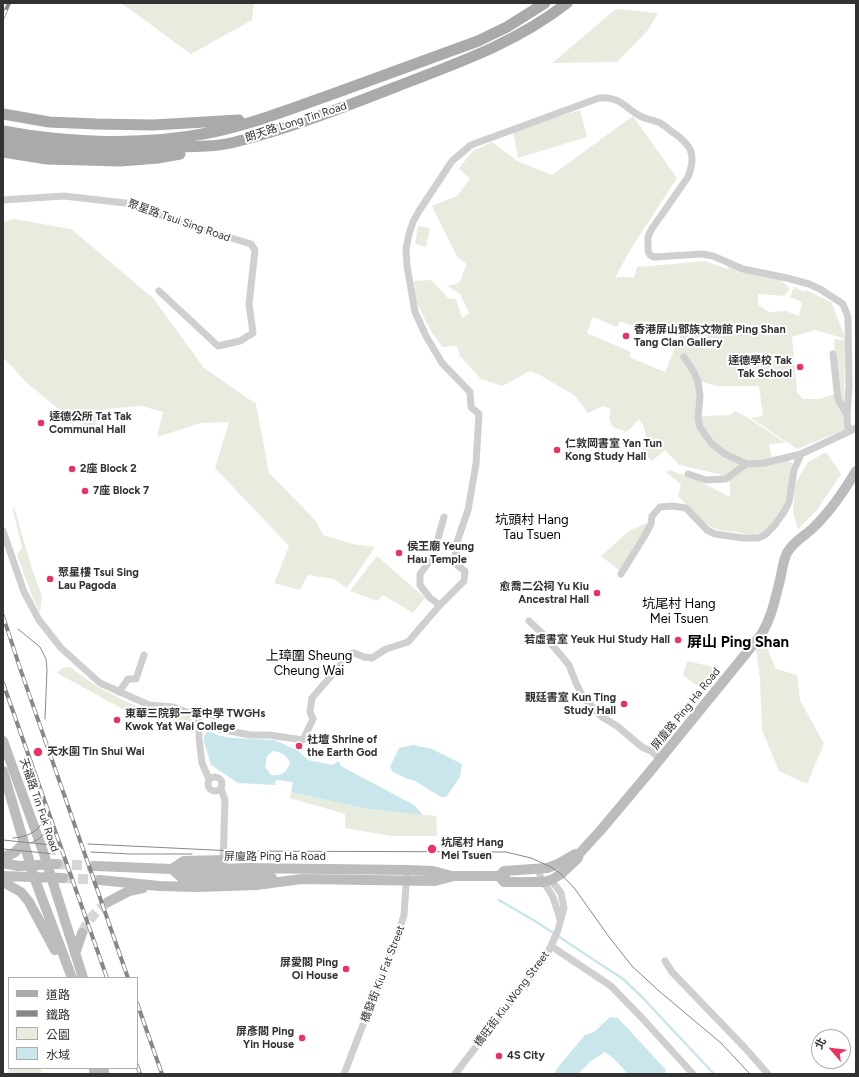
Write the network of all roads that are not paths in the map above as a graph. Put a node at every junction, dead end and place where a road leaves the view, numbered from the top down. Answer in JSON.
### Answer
{"nodes":[{"id":1,"x":545,"y":3,"type":"edge"},
{"id":2,"x":567,"y":3,"type":"edge"},
{"id":3,"x":3,"y":114,"type":"edge"},
{"id":4,"x":261,"y":119,"type":"junction"},
{"id":5,"x":3,"y":131,"type":"edge"},
{"id":6,"x":3,"y":142,"type":"edge"},
{"id":7,"x":230,"y":143,"type":"junction"},
{"id":8,"x":3,"y":152,"type":"edge"},
{"id":9,"x":3,"y":200,"type":"edge"},
{"id":10,"x":159,"y":291,"type":"dead end"},
{"id":11,"x":833,"y":354,"type":"dead end"},
{"id":12,"x":684,"y":357,"type":"dead end"},
{"id":13,"x":847,"y":415,"type":"junction"},
{"id":14,"x":856,"y":428,"type":"edge"},
{"id":15,"x":848,"y":432,"type":"junction"},
{"id":16,"x":801,"y":454,"type":"junction"},
{"id":17,"x":746,"y":464,"type":"junction"},
{"id":18,"x":856,"y":471,"type":"edge"},
{"id":19,"x":688,"y":474,"type":"dead end"},
{"id":20,"x":444,"y":517,"type":"dead end"},
{"id":21,"x":3,"y":531,"type":"edge"},
{"id":22,"x":621,"y":574,"type":"dead end"},
{"id":23,"x":440,"y":606,"type":"junction"},
{"id":24,"x":529,"y":621,"type":"dead end"},
{"id":25,"x":144,"y":655,"type":"dead end"},
{"id":26,"x":119,"y":692,"type":"junction"},
{"id":27,"x":215,"y":716,"type":"dead end"},
{"id":28,"x":197,"y":717,"type":"junction"},
{"id":29,"x":200,"y":725,"type":"junction"},
{"id":30,"x":3,"y":741,"type":"edge"},
{"id":31,"x":660,"y":759,"type":"junction"},
{"id":32,"x":3,"y":770,"type":"edge"},
{"id":33,"x":24,"y":842,"type":"junction"},
{"id":34,"x":579,"y":854,"type":"junction"},
{"id":35,"x":3,"y":857,"type":"edge"},
{"id":36,"x":3,"y":862,"type":"edge"},
{"id":37,"x":52,"y":865,"type":"junction"},
{"id":38,"x":31,"y":866,"type":"junction"},
{"id":39,"x":95,"y":866,"type":"tunnel mouth"},
{"id":40,"x":408,"y":870,"type":"junction"},
{"id":41,"x":226,"y":875,"type":"junction"},
{"id":42,"x":3,"y":876,"type":"edge"},
{"id":43,"x":454,"y":876,"type":"junction"},
{"id":44,"x":34,"y":877,"type":"junction"},
{"id":45,"x":543,"y":877,"type":"junction"},
{"id":46,"x":51,"y":878,"type":"junction"},
{"id":47,"x":63,"y":878,"type":"tunnel mouth"},
{"id":48,"x":100,"y":880,"type":"tunnel mouth"},
{"id":49,"x":407,"y":880,"type":"junction"},
{"id":50,"x":3,"y":882,"type":"edge"},
{"id":51,"x":159,"y":886,"type":"junction"},
{"id":52,"x":108,"y":902,"type":"tunnel mouth"},
{"id":53,"x":82,"y":933,"type":"tunnel mouth"},
{"id":54,"x":552,"y":944,"type":"junction"},
{"id":55,"x":75,"y":954,"type":"junction"},
{"id":56,"x":666,"y":961,"type":"dead end"},
{"id":57,"x":70,"y":977,"type":"edge"},
{"id":58,"x":71,"y":977,"type":"edge"},
{"id":59,"x":83,"y":977,"type":"edge"},
{"id":60,"x":344,"y":1074,"type":"edge"},
{"id":61,"x":455,"y":1074,"type":"edge"},
{"id":62,"x":693,"y":1074,"type":"edge"},
{"id":63,"x":768,"y":1074,"type":"edge"}],
"edges":[{"from":1,"to":4,"type":"main road","name":"朗天路 Long Tin Road"},
{"from":2,"to":7,"type":"main road","name":"朗天路 Long Tin Road"},
{"from":3,"to":4,"type":"main road"},
{"from":4,"to":5,"type":"main road","name":"朗天路 Long Tin Road"},
{"from":6,"to":7,"type":"main road","name":"朗天路 Long Tin Road"},
{"from":7,"to":8,"type":"main road"},
{"from":9,"to":10,"type":"street","name":"聚星路 Tsui Sing Road"},
{"from":11,"to":13,"type":"street"},
{"from":12,"to":17,"type":"street"},
{"from":13,"to":15,"type":"street"},
{"from":13,"to":23,"type":"street"},
{"from":14,"to":15,"type":"street"},
{"from":15,"to":16,"type":"street"},
{"from":16,"to":17,"type":"street"},
{"from":16,"to":22,"type":"street"},
{"from":17,"to":19,"type":"street"},
{"from":18,"to":31,"type":"street","name":"屏廈路 Ping Ha Road"},
{"from":20,"to":23,"type":"street"},
{"from":21,"to":26,"type":"street"},
{"from":23,"to":29,"type":"street"},
{"from":24,"to":31,"type":"street"},
{"from":25,"to":26,"type":"street"},
{"from":26,"to":28,"type":"street"},
{"from":27,"to":28,"type":"street"},
{"from":28,"to":29,"type":"street"},
{"from":29,"to":41,"type":"street"},
{"from":30,"to":37,"type":"street","name":"天福路 Tin Fuk Road"},
{"from":31,"to":34,"type":"street","name":"屏廈路 Ping Ha Road"},
{"from":32,"to":33,"type":"street","name":"天福路 Tin Fuk Road"},
{"from":33,"to":35,"type":"street"},
{"from":33,"to":38,"type":"street","name":"天福路 Tin Fuk Road"},
{"from":34,"to":45,"type":"street","name":"屏廈路 Ping Ha Road"},
{"from":34,"to":45,"type":"street","name":"屏廈路 Ping Ha Road"},
{"from":36,"to":38,"type":"street"},
{"from":37,"to":38,"type":"street"},
{"from":37,"to":46,"type":"street","name":"天福路 Tin Fuk Road"},
{"from":38,"to":44,"type":"street"},
{"from":39,"to":41,"type":"street","name":"屏廈路 Ping Ha Road"},
{"from":40,"to":41,"type":"street","name":"屏廈路 Ping Ha Road"},
{"from":40,"to":43,"type":"street","name":"屏廈路 Ping Ha Road"},
{"from":40,"to":49,"type":"street","name":"橋發街 Kiu Fat Street"},
{"from":41,"to":49,"type":"street","name":"屏廈路 Ping Ha Road"},
{"from":41,"to":51,"type":"street","name":"屏廈路 Ping Ha Road"},
{"from":42,"to":44,"type":"street"},
{"from":43,"to":45,"type":"street","name":"屏廈路 Ping Ha Road"},
{"from":43,"to":49,"type":"street","name":"屏廈路 Ping Ha Road"},
{"from":44,"to":46,"type":"street"},
{"from":44,"to":58,"type":"street"},
{"from":45,"to":54,"type":"street","name":"橋旺街 Kiu Wong Street"},
{"from":46,"to":47,"type":"street"},
{"from":46,"to":55,"type":"street"},
{"from":48,"to":51,"type":"street","name":"屏廈路 Ping Ha Road"},
{"from":49,"to":60,"type":"street","name":"橋發街 Kiu Fat Street"},
{"from":50,"to":57,"type":"street"},
{"from":51,"to":52,"type":"street"},
{"from":53,"to":55,"type":"street"},
{"from":54,"to":61,"type":"street","name":"橋旺街 Kiu Wong Street"},
{"from":54,"to":62,"type":"street"},
{"from":55,"to":59,"type":"street"},
{"from":56,"to":63,"type":"street"}]}
